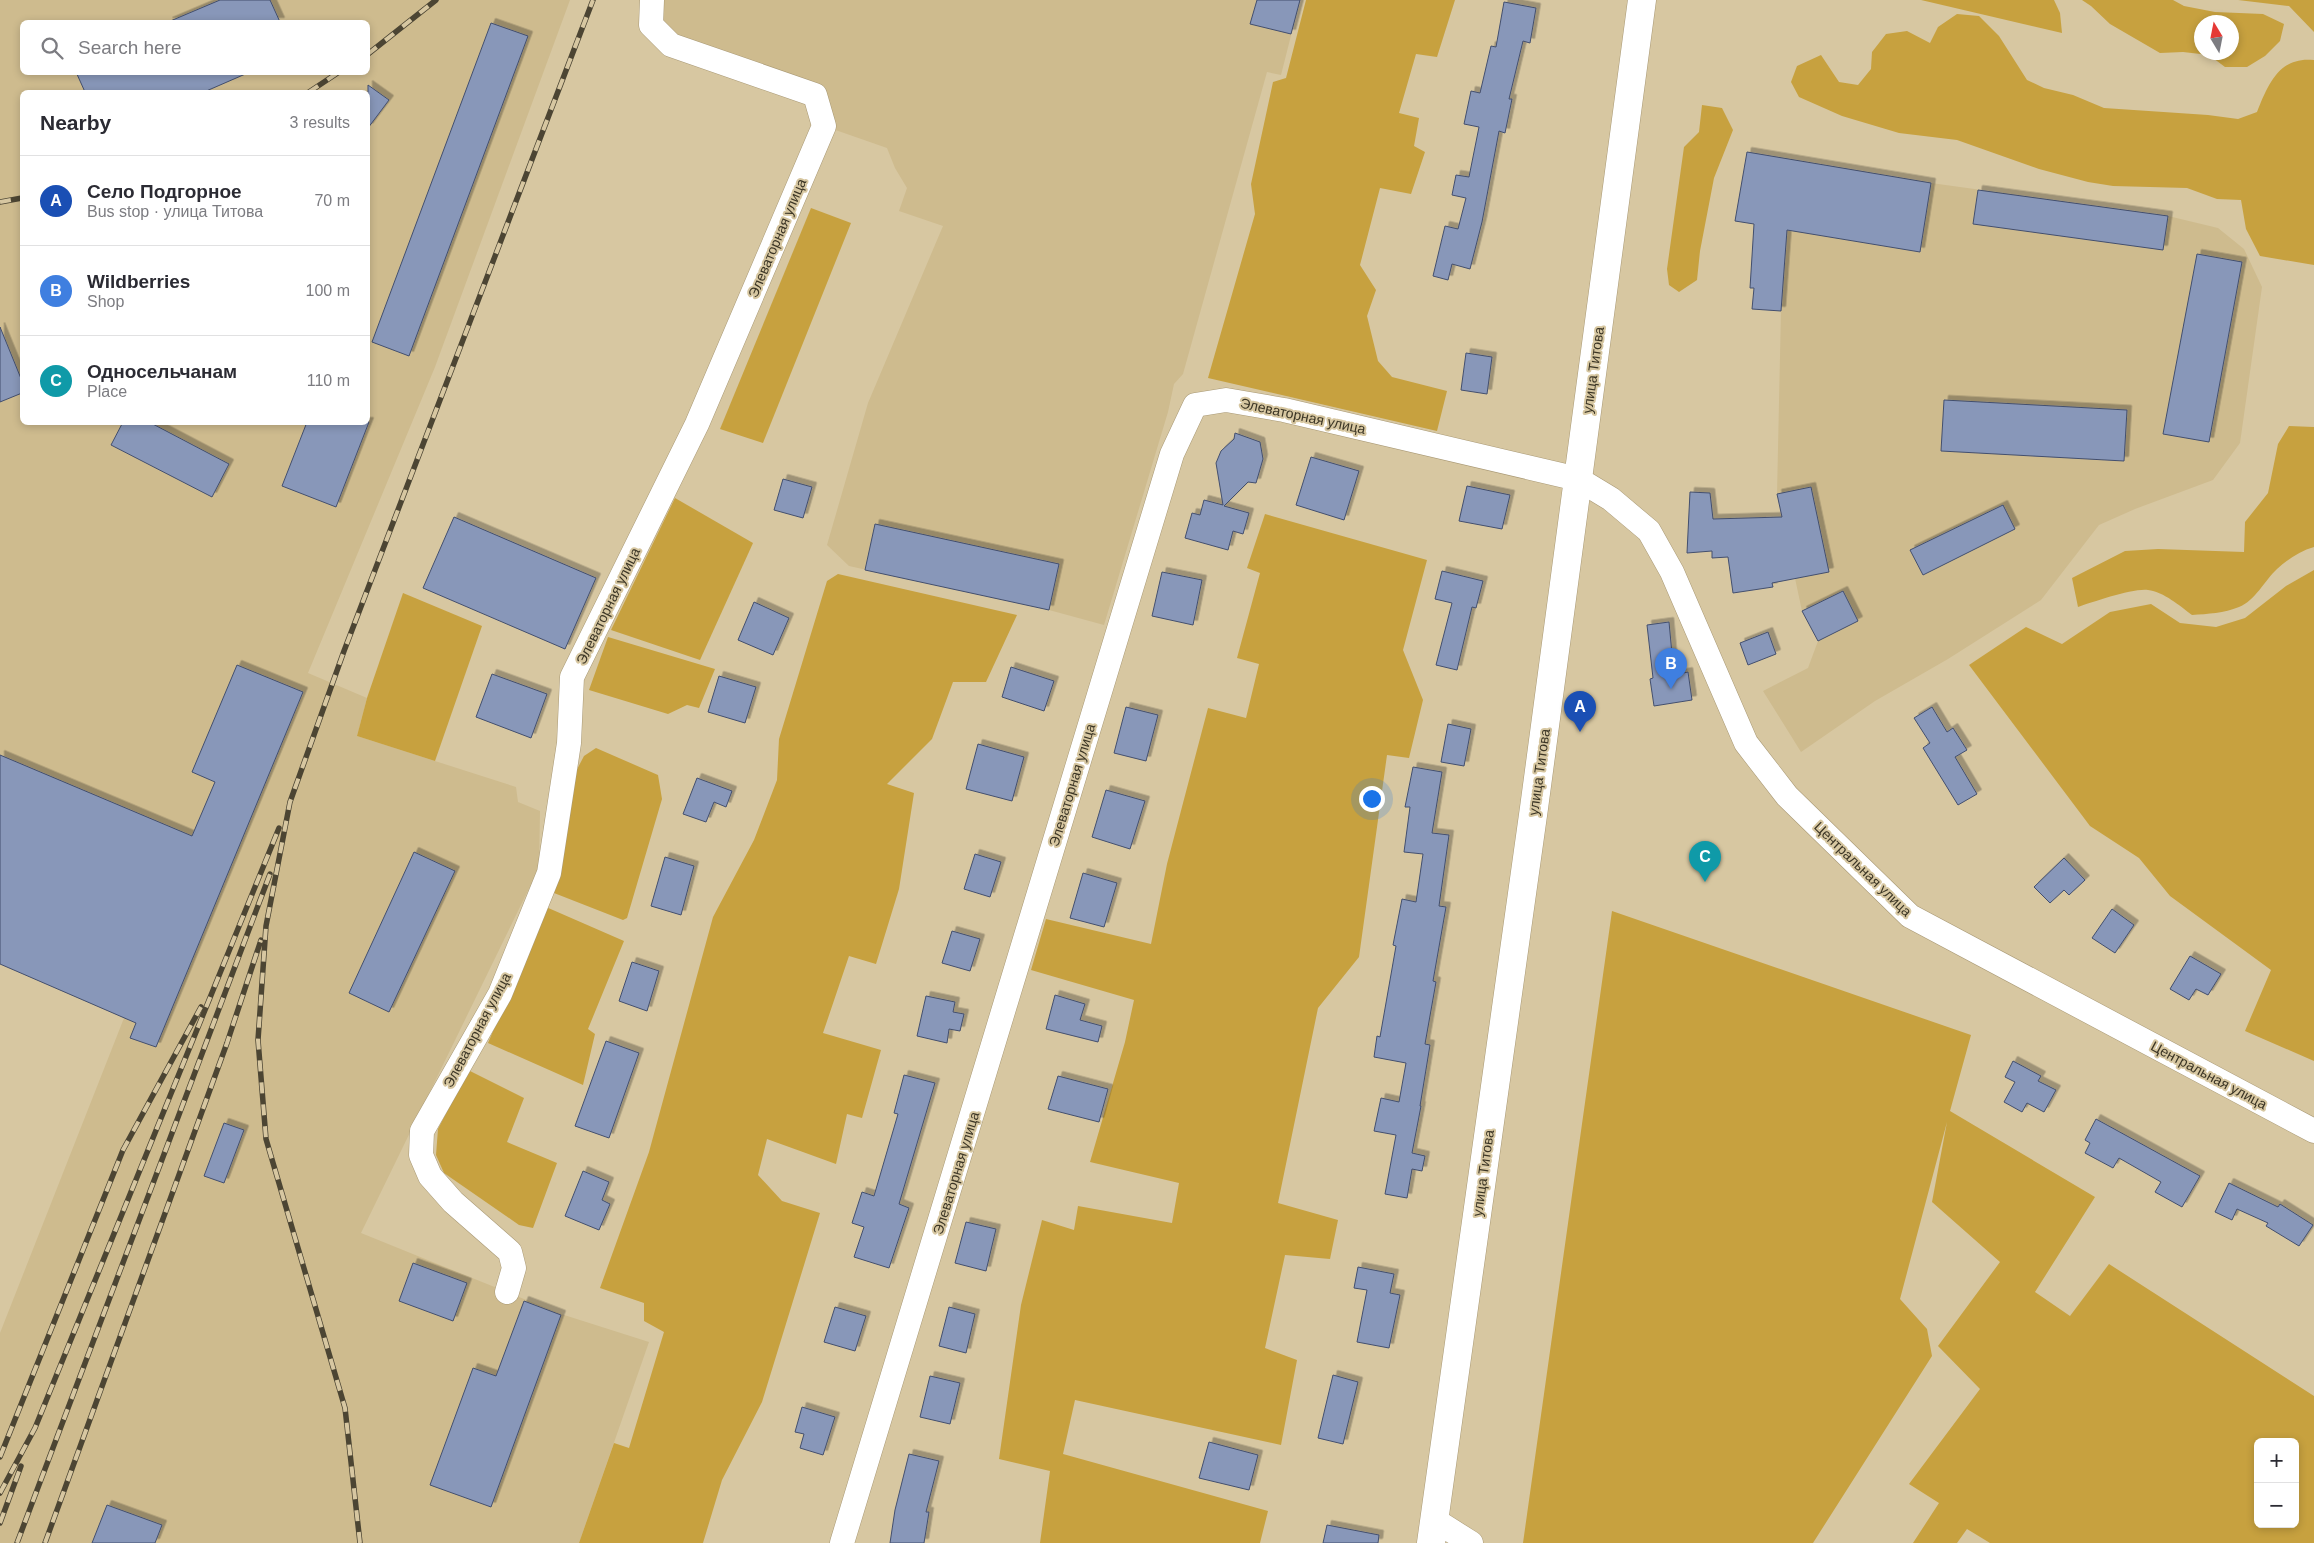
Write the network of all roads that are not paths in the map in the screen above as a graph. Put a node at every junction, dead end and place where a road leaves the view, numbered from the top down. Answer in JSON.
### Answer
{"nodes":[{"id":1,"x":652,"y":0,"type":"edge"},
{"id":2,"x":1642,"y":0,"type":"edge"},
{"id":3,"x":1578,"y":479,"type":"junction"},
{"id":4,"x":2314,"y":1131,"type":"edge"},
{"id":5,"x":507,"y":1292,"type":"dead end"},
{"id":6,"x":1432,"y":1531,"type":"edge"},
{"id":7,"x":842,"y":1543,"type":"edge"},
{"id":8,"x":1471,"y":1543,"type":"edge"}],
"edges":[{"from":1,"to":5,"type":"street","name":"Элеваторная улица"},
{"from":2,"to":3,"type":"main road","name":"улица Титова"},
{"from":3,"to":4,"type":"street","name":"Центральная улица"},
{"from":3,"to":6,"type":"main road","name":"улица Титова"},
{"from":3,"to":7,"type":"street","name":"Элеваторная улица"},
{"from":6,"to":8,"type":"street"}]}
